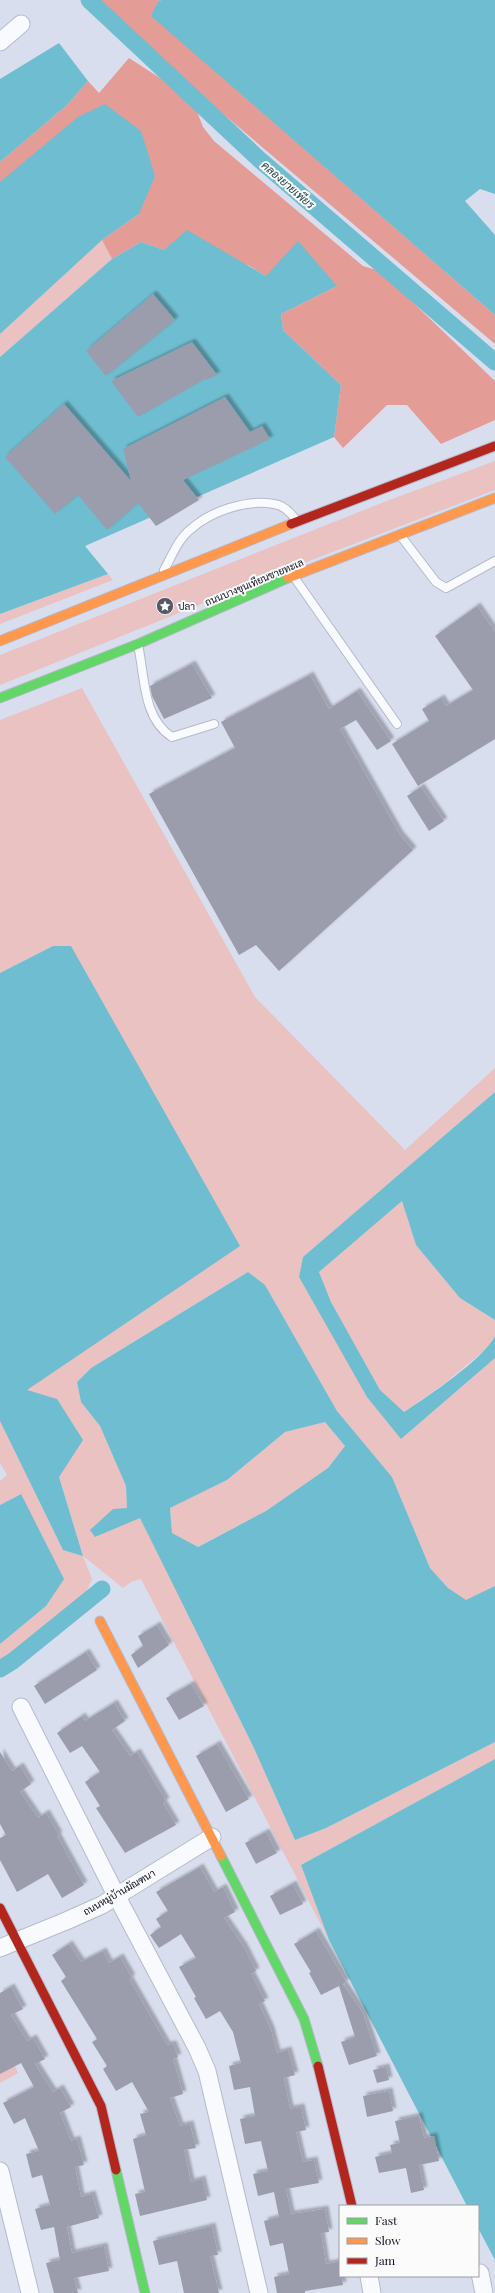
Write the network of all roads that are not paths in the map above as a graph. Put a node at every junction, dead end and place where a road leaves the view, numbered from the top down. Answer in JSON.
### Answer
{"nodes":[{"id":1,"x":21,"y":24,"type":"dead end"},
{"id":2,"x":0,"y":42,"type":"edge"},
{"id":3,"x":495,"y":446,"type":"edge"},
{"id":4,"x":495,"y":498,"type":"edge"},
{"id":5,"x":298,"y":521,"type":"junction"},
{"id":6,"x":399,"y":535,"type":"junction"},
{"id":7,"x":495,"y":561,"type":"edge"},
{"id":8,"x":161,"y":576,"type":"junction"},
{"id":9,"x":293,"y":576,"type":"junction"},
{"id":10,"x":0,"y":641,"type":"edge"},
{"id":11,"x":138,"y":644,"type":"junction"},
{"id":12,"x":0,"y":698,"type":"edge"},
{"id":13,"x":214,"y":724,"type":"dead end"},
{"id":14,"x":397,"y":724,"type":"dead end"},
{"id":15,"x":100,"y":1621,"type":"dead end"},
{"id":16,"x":21,"y":1707,"type":"dead end"},
{"id":17,"x":212,"y":1837,"type":"junction"},
{"id":18,"x":116,"y":1895,"type":"junction"},
{"id":19,"x":0,"y":1908,"type":"edge"},
{"id":20,"x":17,"y":1941,"type":"junction"},
{"id":21,"x":0,"y":1948,"type":"edge"},
{"id":22,"x":0,"y":2171,"type":"edge"},
{"id":23,"x":352,"y":2205,"type":"edge"},
{"id":24,"x":480,"y":2273,"type":"dead end"},
{"id":25,"x":368,"y":2277,"type":"edge"},
{"id":26,"x":30,"y":2293,"type":"edge"},
{"id":27,"x":146,"y":2293,"type":"edge"},
{"id":28,"x":259,"y":2293,"type":"edge"},
{"id":29,"x":372,"y":2293,"type":"edge"},
{"id":30,"x":484,"y":2293,"type":"edge"}],
"edges":[{"from":1,"to":2,"type":"street"},
{"from":3,"to":5,"type":"main road"},
{"from":4,"to":6,"type":"main road","name":"ถนนบางขุนเทียนชายทะเล"},
{"from":5,"to":8,"type":"main road"},
{"from":5,"to":8,"type":"lane"},
{"from":6,"to":7,"type":"lane"},
{"from":6,"to":9,"type":"main road","name":"ถนนบางขุนเทียนชายทะเล"},
{"from":8,"to":10,"type":"main road"},
{"from":9,"to":11,"type":"main road","name":"ถนนบางขุนเทียนชายทะเล"},
{"from":9,"to":14,"type":"lane"},
{"from":11,"to":12,"type":"main road","name":"ถนนบางขุนเทียนชายทะเล"},
{"from":11,"to":13,"type":"lane"},
{"from":15,"to":17,"type":"main road"},
{"from":16,"to":18,"type":"street"},
{"from":17,"to":18,"type":"street","name":"ถนนหมู่บ้านมัณฑนา"},
{"from":17,"to":23,"type":"main road"},
{"from":18,"to":20,"type":"street","name":"ถนนหมู่บ้านมัณฑนา"},
{"from":18,"to":28,"type":"street"},
{"from":19,"to":20,"type":"main road"},
{"from":20,"to":21,"type":"street","name":"ถนนหมู่บ้านมัณฑนา"},
{"from":20,"to":27,"type":"main road"},
{"from":22,"to":26,"type":"street"},
{"from":24,"to":30,"type":"street"},
{"from":25,"to":29,"type":"street"}]}
